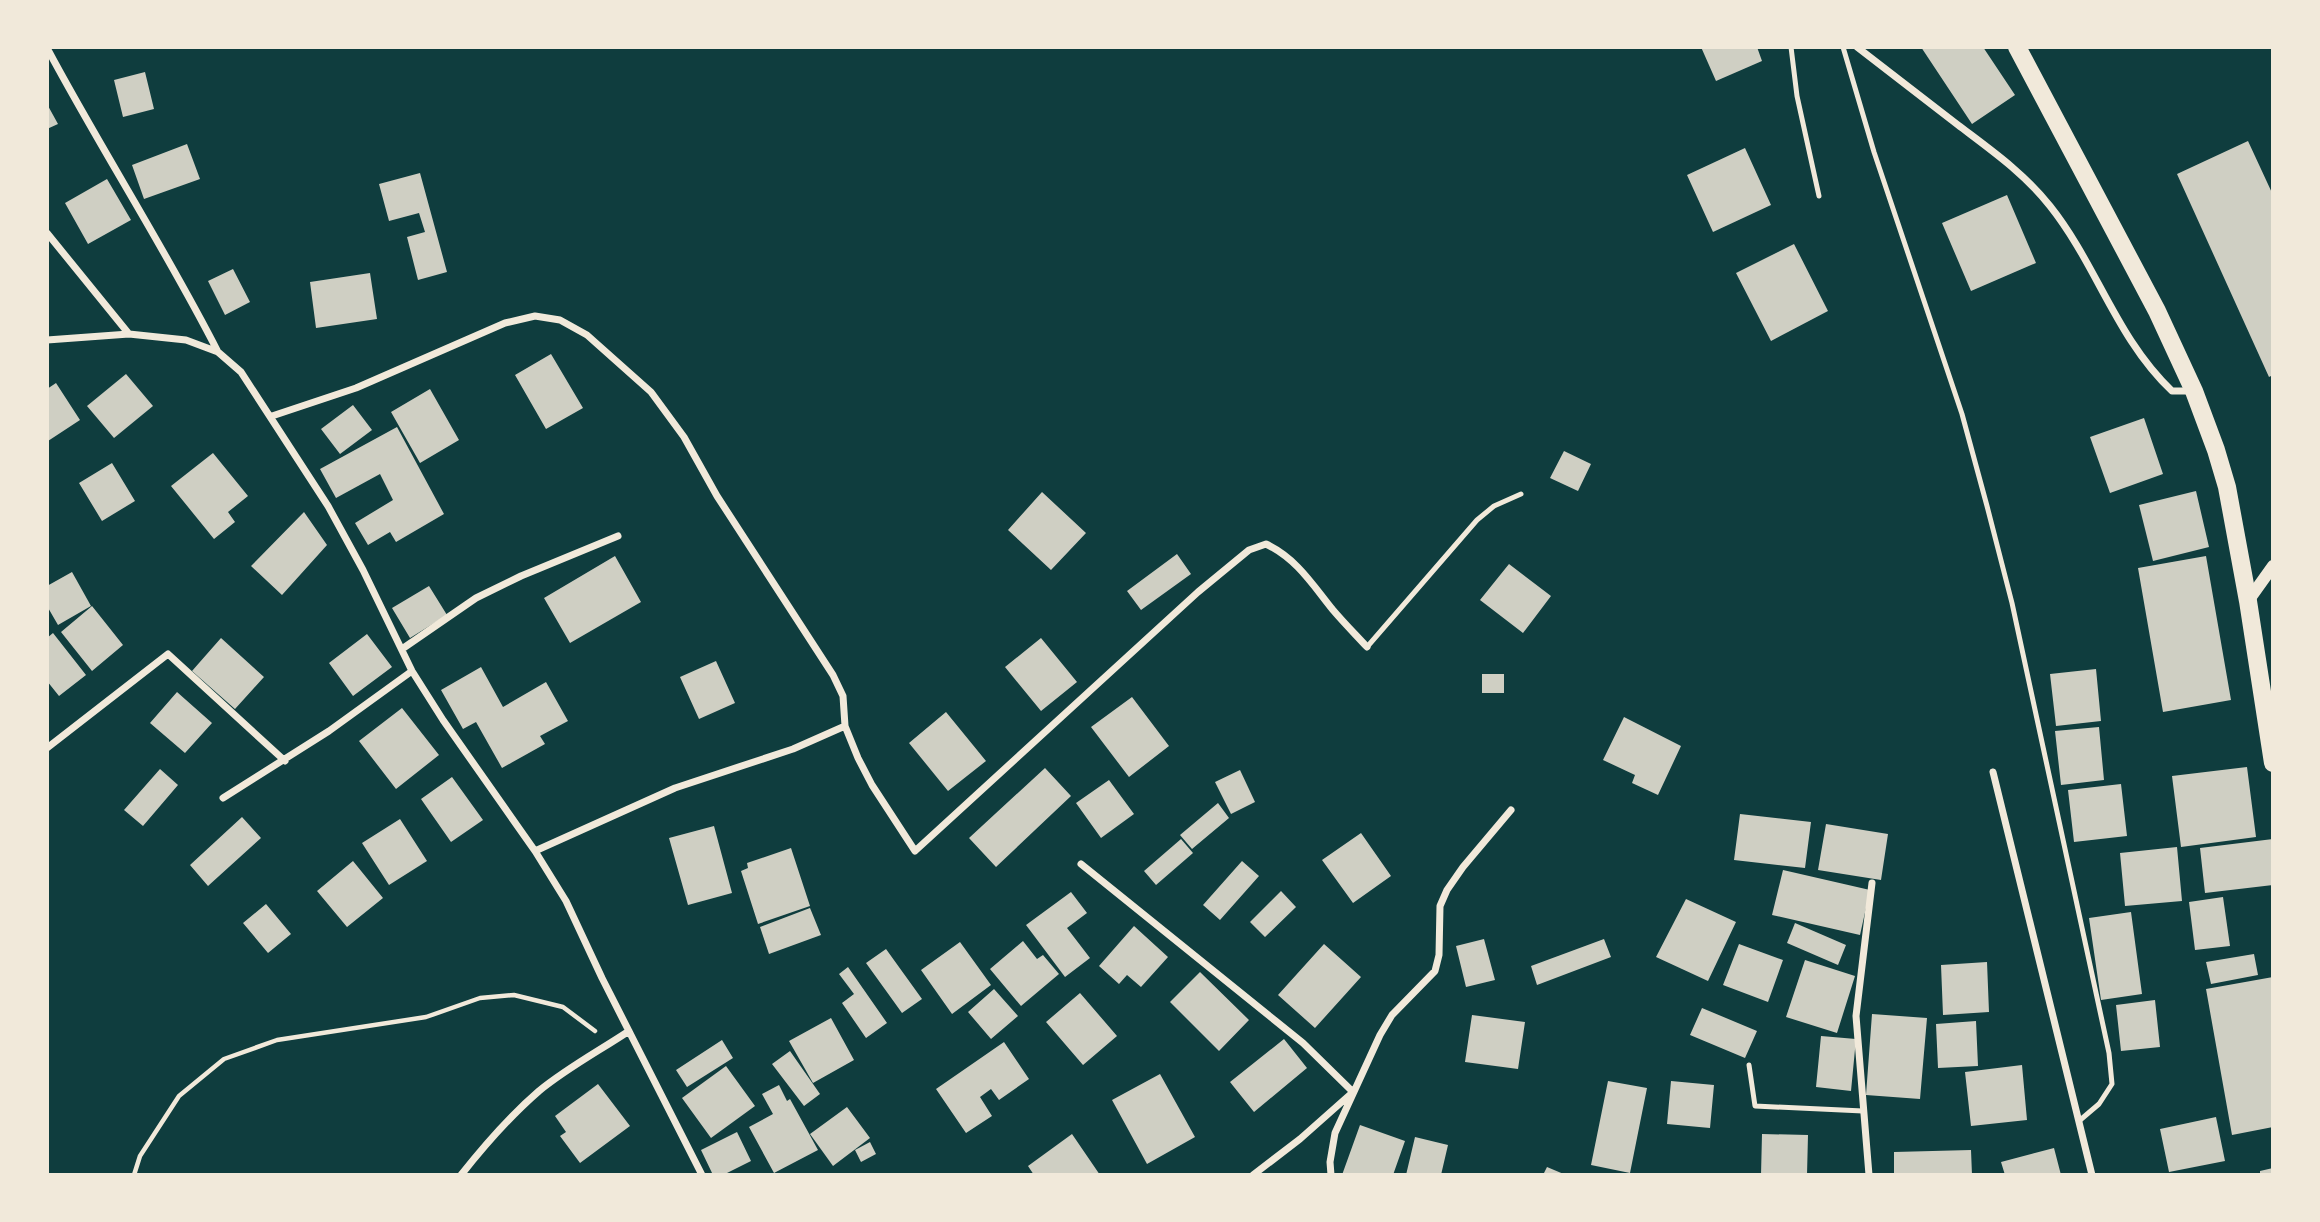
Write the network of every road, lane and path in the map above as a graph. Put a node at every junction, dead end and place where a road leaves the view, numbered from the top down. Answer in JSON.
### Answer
{"nodes":[{"id":1,"x":1791,"y":47,"type":"edge"},
{"id":2,"x":1843,"y":47,"type":"edge"},
{"id":3,"x":1857,"y":47,"type":"edge"},
{"id":4,"x":2017,"y":47,"type":"edge"},
{"id":5,"x":47,"y":48,"type":"edge"},
{"id":6,"x":1819,"y":197,"type":"dead end"},
{"id":7,"x":47,"y":233,"type":"edge"},
{"id":8,"x":129,"y":334,"type":"junction"},
{"id":9,"x":47,"y":340,"type":"edge"},
{"id":10,"x":218,"y":352,"type":"junction"},
{"id":11,"x":2194,"y":391,"type":"junction"},
{"id":12,"x":272,"y":416,"type":"junction"},
{"id":13,"x":1521,"y":494,"type":"dead end"},
{"id":14,"x":618,"y":536,"type":"dead end"},
{"id":15,"x":2273,"y":566,"type":"edge"},
{"id":16,"x":2248,"y":601,"type":"junction"},
{"id":17,"x":1367,"y":647,"type":"joint"},
{"id":18,"x":402,"y":649,"type":"junction"},
{"id":19,"x":412,"y":671,"type":"junction"},
{"id":20,"x":845,"y":726,"type":"junction"},
{"id":21,"x":47,"y":748,"type":"edge"},
{"id":22,"x":285,"y":761,"type":"junction"},
{"id":23,"x":2273,"y":763,"type":"edge"},
{"id":24,"x":1993,"y":772,"type":"dead end"},
{"id":25,"x":223,"y":798,"type":"dead end"},
{"id":26,"x":1511,"y":810,"type":"dead end"},
{"id":27,"x":535,"y":851,"type":"junction"},
{"id":28,"x":1081,"y":864,"type":"dead end"},
{"id":29,"x":1872,"y":883,"type":"dead end"},
{"id":30,"x":629,"y":1031,"type":"junction"},
{"id":31,"x":611,"y":1043,"type":"junction"},
{"id":32,"x":1749,"y":1065,"type":"dead end"},
{"id":33,"x":1353,"y":1092,"type":"junction"},
{"id":34,"x":1863,"y":1111,"type":"junction"},
{"id":35,"x":2080,"y":1121,"type":"junction"},
{"id":36,"x":134,"y":1175,"type":"edge"},
{"id":37,"x":461,"y":1175,"type":"edge"},
{"id":38,"x":702,"y":1175,"type":"edge"},
{"id":39,"x":1254,"y":1175,"type":"edge"},
{"id":40,"x":1331,"y":1175,"type":"edge"},
{"id":41,"x":1869,"y":1175,"type":"edge"},
{"id":42,"x":2092,"y":1175,"type":"edge"}],
"edges":[{"from":1,"to":6,"type":"lane"},
{"from":2,"to":35,"type":"lane"},
{"from":3,"to":11,"type":"street"},
{"from":4,"to":11,"type":"main road"},
{"from":5,"to":10,"type":"street"},
{"from":7,"to":8,"type":"street"},
{"from":8,"to":9,"type":"street"},
{"from":8,"to":10,"type":"street"},
{"from":10,"to":12,"type":"street"},
{"from":11,"to":16,"type":"main road"},
{"from":12,"to":18,"type":"street"},
{"from":12,"to":20,"type":"street"},
{"from":13,"to":17,"type":"lane"},
{"from":14,"to":18,"type":"street"},
{"from":15,"to":16,"type":"street"},
{"from":16,"to":23,"type":"main road"},
{"from":17,"to":20,"type":"street"},
{"from":18,"to":19,"type":"street"},
{"from":19,"to":22,"type":"street"},
{"from":19,"to":27,"type":"street"},
{"from":20,"to":27,"type":"street"},
{"from":21,"to":22,"type":"street"},
{"from":22,"to":25,"type":"street"},
{"from":24,"to":35,"type":"street"},
{"from":26,"to":33,"type":"street"},
{"from":27,"to":30,"type":"street"},
{"from":28,"to":33,"type":"street"},
{"from":29,"to":34,"type":"street"},
{"from":30,"to":31,"type":"street"},
{"from":30,"to":38,"type":"street"},
{"from":31,"to":36,"type":"path"},
{"from":31,"to":37,"type":"street"},
{"from":32,"to":34,"type":"lane"},
{"from":33,"to":39,"type":"street"},
{"from":33,"to":40,"type":"street"},
{"from":34,"to":41,"type":"street"},
{"from":35,"to":42,"type":"street"}]}
